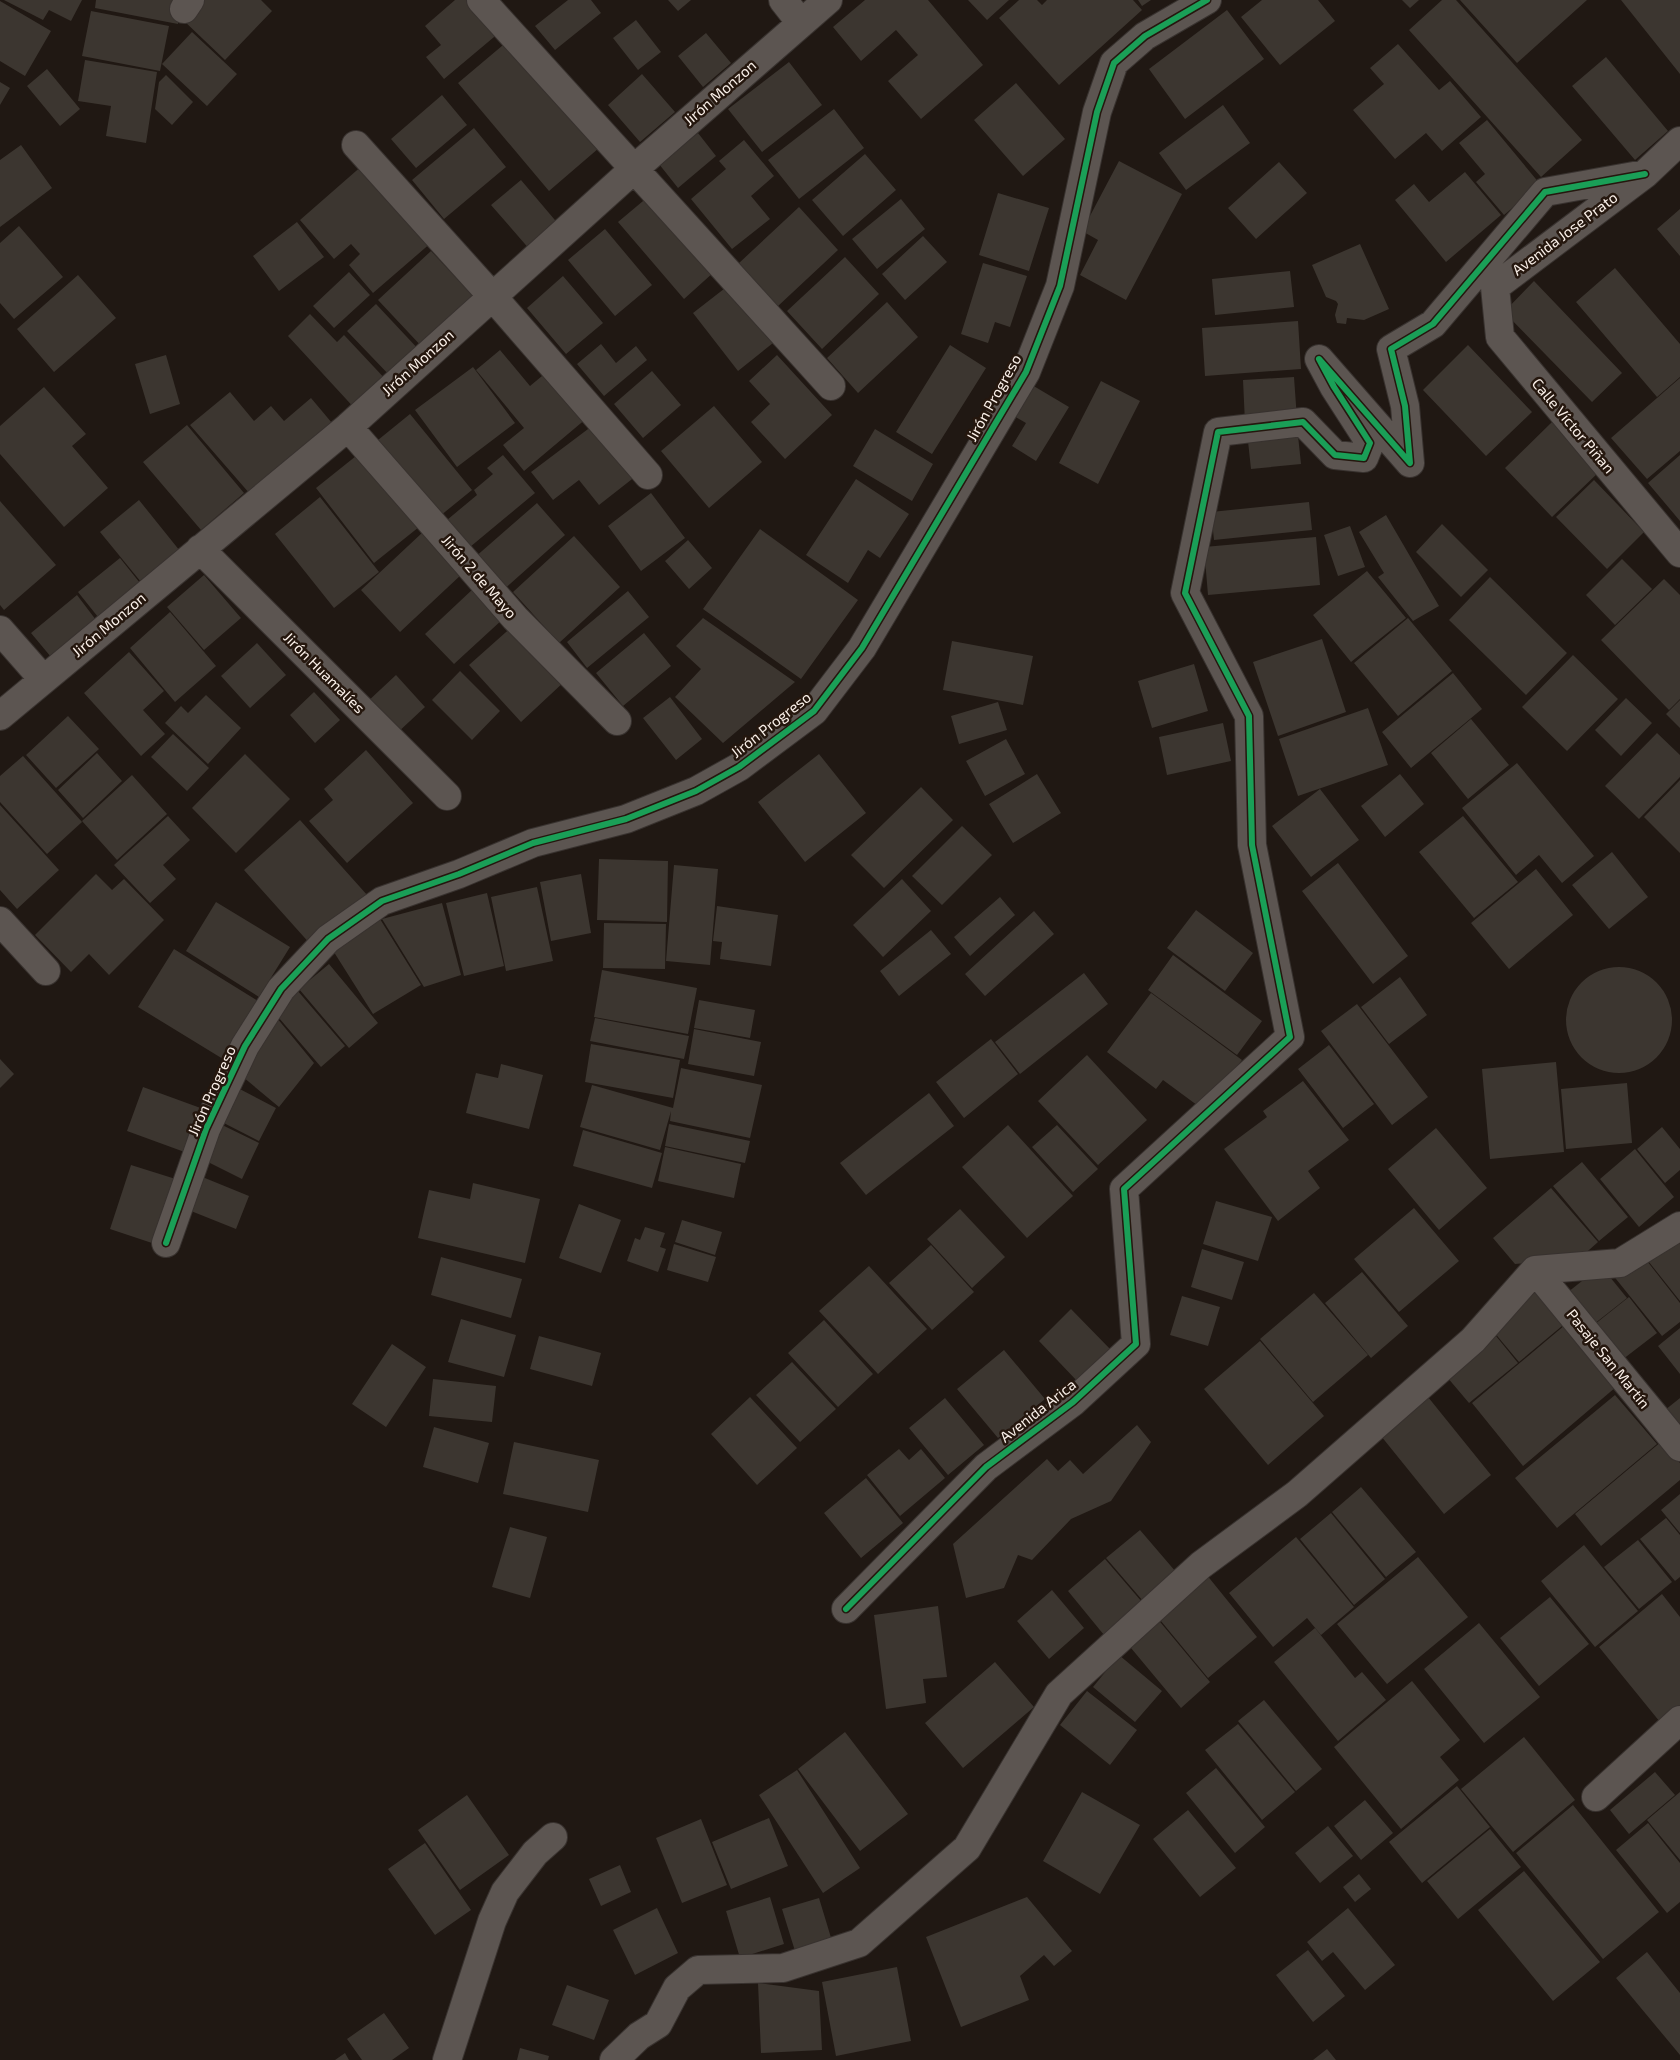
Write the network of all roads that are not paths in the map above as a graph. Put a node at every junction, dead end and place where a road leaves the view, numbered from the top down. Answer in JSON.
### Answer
{"nodes":[{"id":1,"x":481,"y":0,"type":"edge"},
{"id":2,"x":782,"y":0,"type":"edge"},
{"id":3,"x":828,"y":0,"type":"edge"},
{"id":4,"x":1207,"y":0,"type":"edge"},
{"id":5,"x":801,"y":23,"type":"junction"},
{"id":6,"x":1680,"y":142,"type":"edge"},
{"id":7,"x":356,"y":145,"type":"dead end"},
{"id":8,"x":634,"y":169,"type":"junction"},
{"id":9,"x":1645,"y":174,"type":"junction"},
{"id":10,"x":1495,"y":287,"type":"joint"},
{"id":11,"x":492,"y":296,"type":"junction"},
{"id":12,"x":831,"y":386,"type":"dead end"},
{"id":13,"x":348,"y":428,"type":"junction"},
{"id":14,"x":648,"y":475,"type":"dead end"},
{"id":15,"x":200,"y":549,"type":"junction"},
{"id":16,"x":1680,"y":553,"type":"edge"},
{"id":17,"x":0,"y":630,"type":"edge"},
{"id":18,"x":43,"y":679,"type":"junction"},
{"id":19,"x":0,"y":716,"type":"edge"},
{"id":20,"x":617,"y":721,"type":"dead end"},
{"id":21,"x":448,"y":796,"type":"dead end"},
{"id":22,"x":0,"y":921,"type":"edge"},
{"id":23,"x":46,"y":971,"type":"dead end"},
{"id":24,"x":1680,"y":1226,"type":"edge"},
{"id":25,"x":166,"y":1243,"type":"dead end"},
{"id":26,"x":1535,"y":1270,"type":"junction"},
{"id":27,"x":1680,"y":1447,"type":"edge"},
{"id":28,"x":846,"y":1609,"type":"dead end"},
{"id":29,"x":1680,"y":1720,"type":"edge"},
{"id":30,"x":1596,"y":1797,"type":"dead end"},
{"id":31,"x":553,"y":1837,"type":"dead end"},
{"id":32,"x":447,"y":2060,"type":"edge"},
{"id":33,"x":614,"y":2060,"type":"edge"}],
"edges":[{"from":1,"to":8,"type":"street"},
{"from":2,"to":5,"type":"street"},
{"from":3,"to":5,"type":"street","name":"Jirón Monzon"},
{"from":4,"to":25,"type":"street","name":"Jirón Progreso"},
{"from":5,"to":8,"type":"street","name":"Jirón Monzon"},
{"from":6,"to":9,"type":"street","name":"Avenida Jose Prato"},
{"from":7,"to":11,"type":"street"},
{"from":8,"to":11,"type":"street","name":"Jirón Monzon"},
{"from":8,"to":12,"type":"street"},
{"from":9,"to":10,"type":"street","name":"Avenida Jose Prato"},
{"from":9,"to":28,"type":"street","name":"Avenida Arica"},
{"from":10,"to":16,"type":"street","name":"Calle Víctor Piñan"},
{"from":11,"to":13,"type":"street","name":"Jirón Monzon"},
{"from":11,"to":14,"type":"street"},
{"from":13,"to":15,"type":"street","name":"Jirón Monzon"},
{"from":13,"to":20,"type":"street","name":"Jirón 2 de Mayo"},
{"from":15,"to":18,"type":"street","name":"Jirón Monzon"},
{"from":15,"to":21,"type":"street","name":"Jirón Huamalíes"},
{"from":17,"to":18,"type":"street"},
{"from":18,"to":19,"type":"street","name":"Jirón Monzon"},
{"from":22,"to":23,"type":"street"},
{"from":24,"to":26,"type":"street"},
{"from":26,"to":27,"type":"street","name":"Pasaje San Martín"},
{"from":26,"to":33,"type":"street"},
{"from":29,"to":30,"type":"street"},
{"from":31,"to":32,"type":"street"}]}
